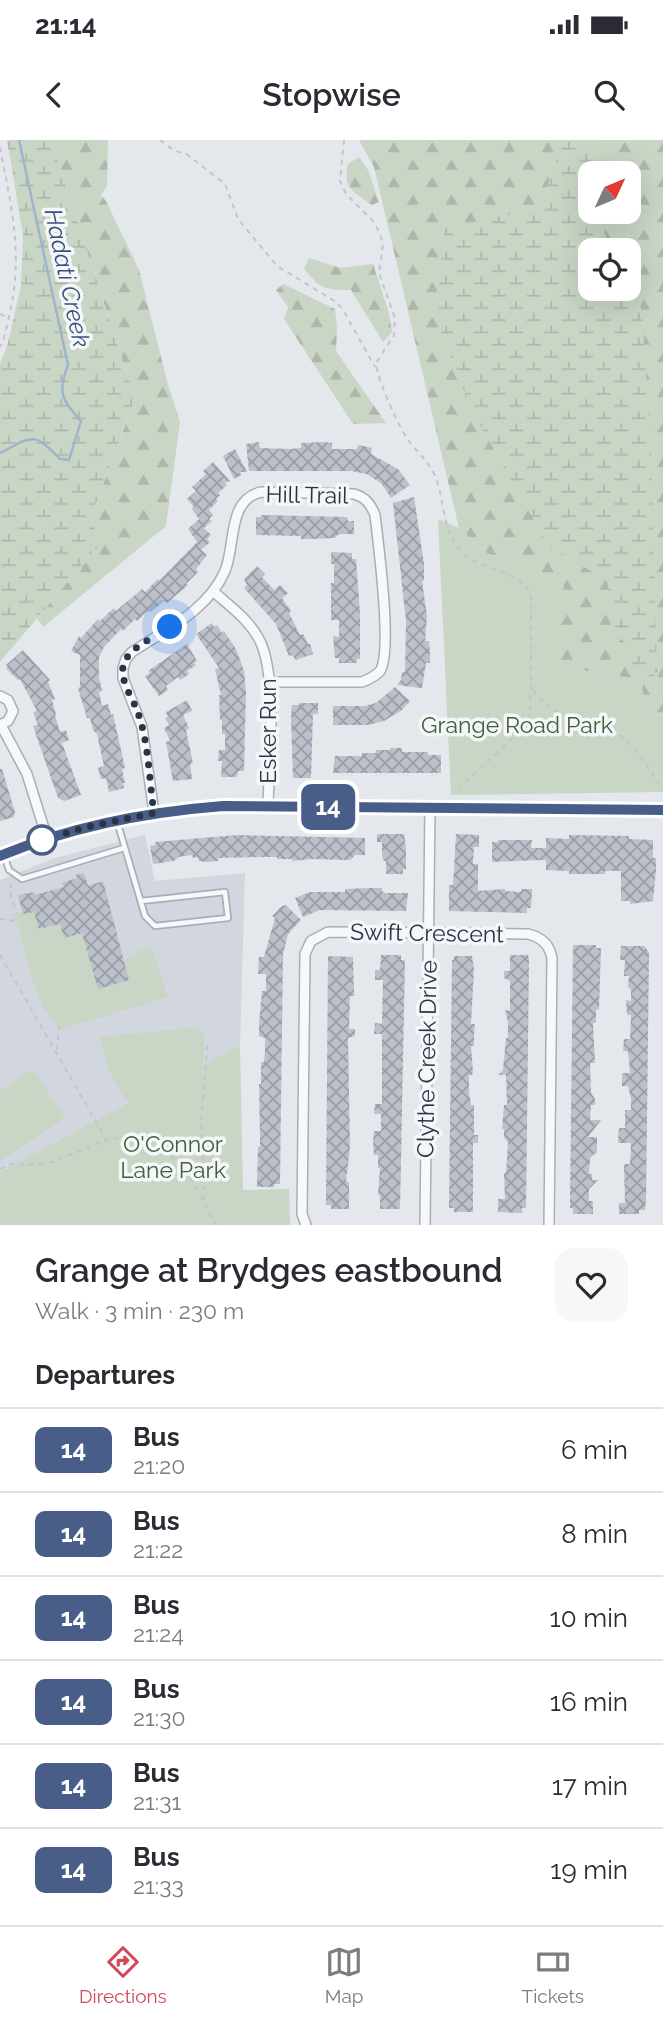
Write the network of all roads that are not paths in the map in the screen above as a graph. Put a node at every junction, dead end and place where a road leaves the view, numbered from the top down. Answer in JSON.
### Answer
{"nodes":[{"id":1,"x":214,"y":592,"type":"junction"},
{"id":2,"x":270,"y":682,"type":"junction"},
{"id":3,"x":0,"y":695,"type":"edge"},
{"id":4,"x":1,"y":725,"type":"edge"},
{"id":5,"x":268,"y":806,"type":"junction"},
{"id":6,"x":430,"y":808,"type":"junction"},
{"id":7,"x":663,"y":810,"type":"edge"},
{"id":8,"x":154,"y":813,"type":"junction"},
{"id":9,"x":117,"y":820,"type":"junction"},
{"id":10,"x":47,"y":838,"type":"junction"},
{"id":11,"x":124,"y":848,"type":"junction"},
{"id":12,"x":2,"y":855,"type":"edge"},
{"id":13,"x":141,"y":901,"type":"junction"},
{"id":14,"x":429,"y":933,"type":"junction"},
{"id":15,"x":306,"y":1225,"type":"edge"},
{"id":16,"x":425,"y":1225,"type":"edge"},
{"id":17,"x":549,"y":1225,"type":"edge"}],
"edges":[{"from":1,"to":2,"type":"street","name":"Esker Run"},
{"from":1,"to":2,"type":"street","name":"Hill Trail"},
{"from":1,"to":8,"type":"street","name":"Hill Trail"},
{"from":2,"to":5,"type":"street","name":"Esker Run"},
{"from":3,"to":4,"type":"street"},
{"from":4,"to":10,"type":"street"},
{"from":5,"to":6,"type":"street"},
{"from":5,"to":8,"type":"street"},
{"from":6,"to":7,"type":"street"},
{"from":6,"to":14,"type":"street","name":"Clythe Creek Drive"},
{"from":8,"to":9,"type":"street"},
{"from":9,"to":10,"type":"street"},
{"from":9,"to":11,"type":"lane"},
{"from":10,"to":12,"type":"street"},
{"from":11,"to":12,"type":"lane"},
{"from":11,"to":13,"type":"lane"},
{"from":13,"to":13,"type":"lane"},
{"from":14,"to":15,"type":"street","name":"Swift Crescent"},
{"from":14,"to":16,"type":"street","name":"Clythe Creek Drive"},
{"from":14,"to":17,"type":"street","name":"Swift Crescent"}]}
